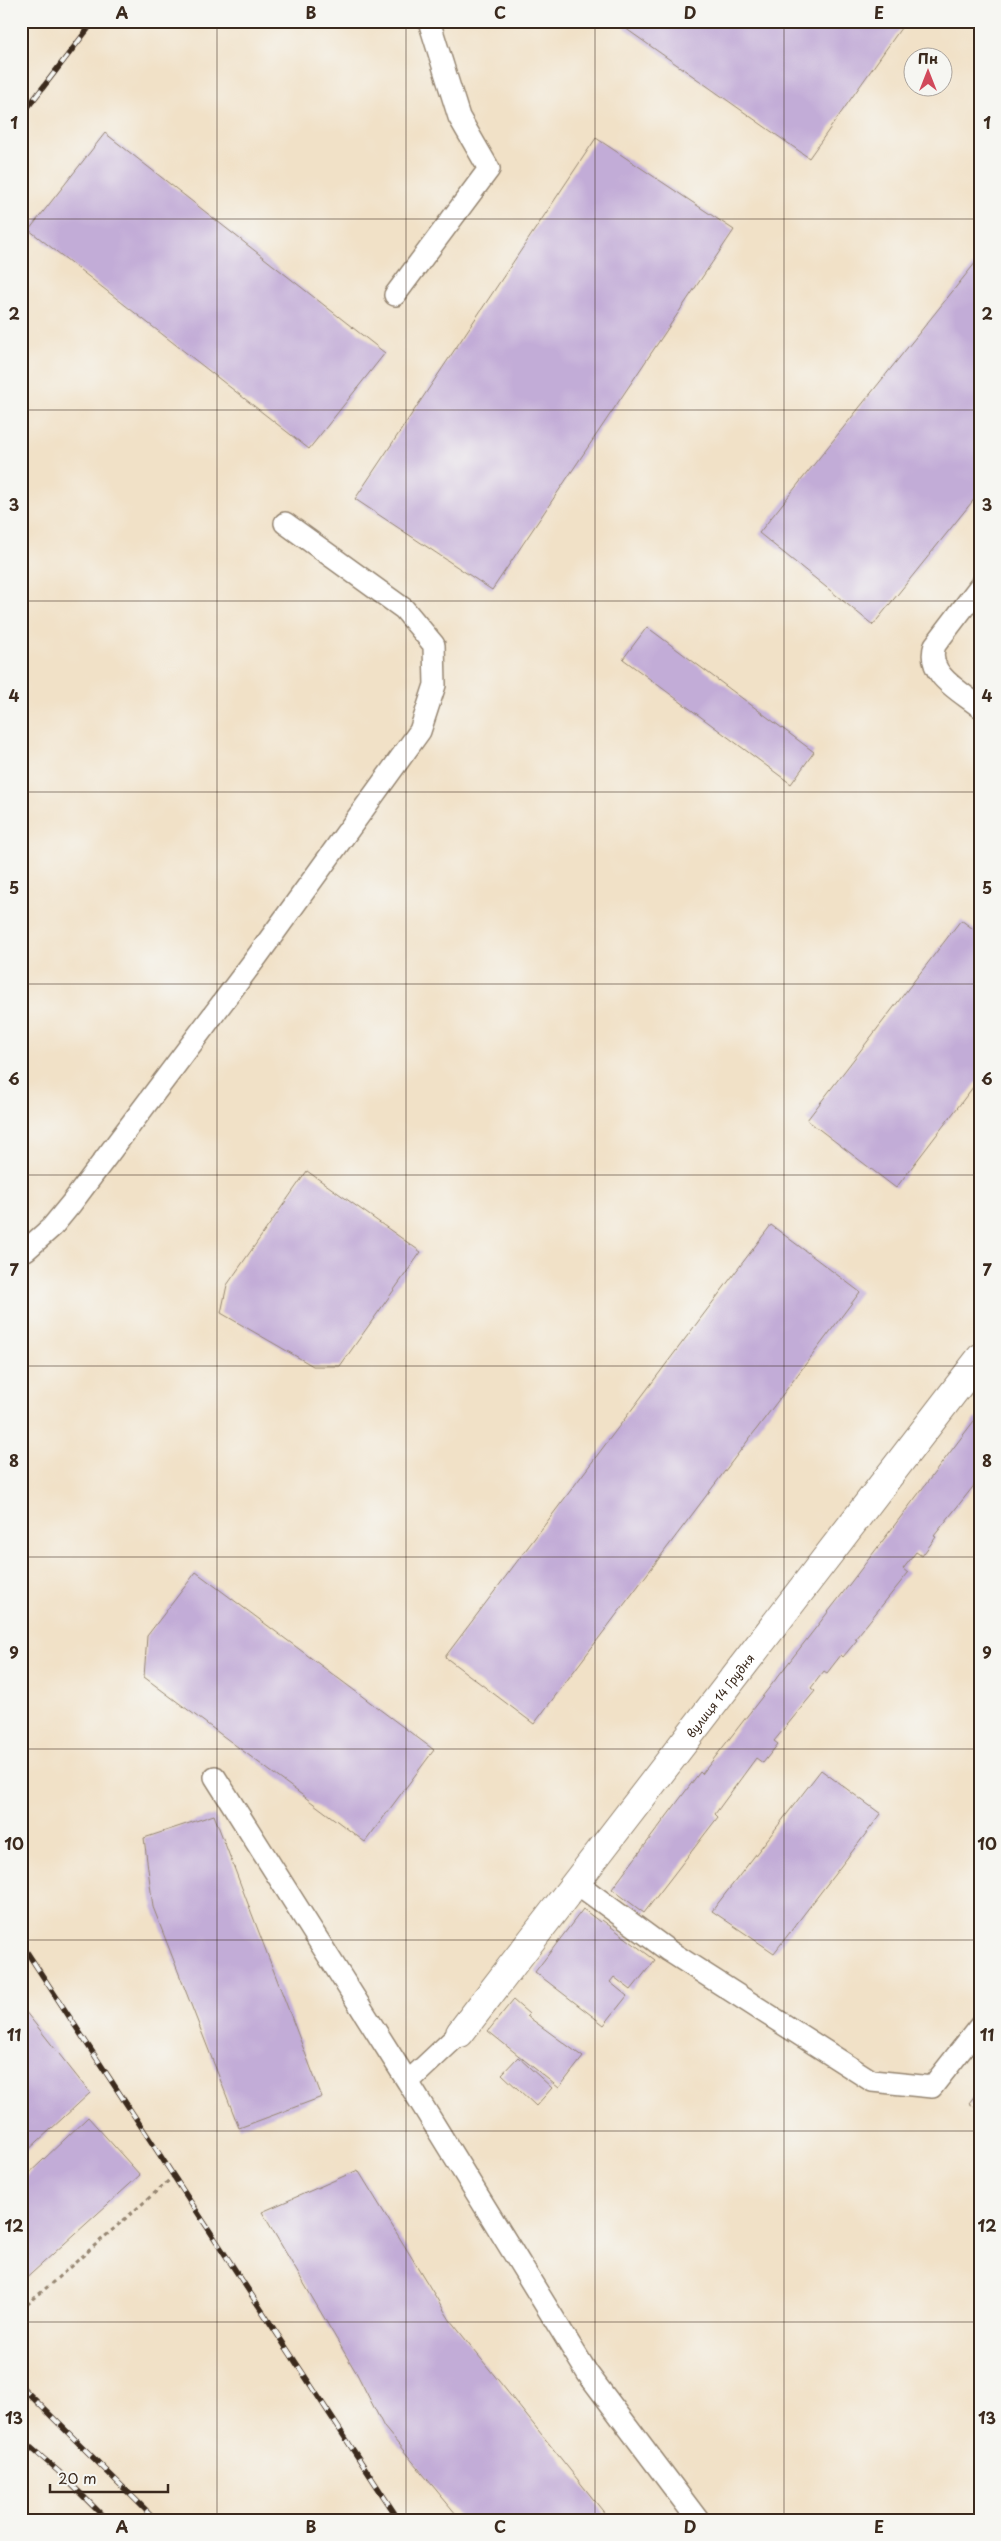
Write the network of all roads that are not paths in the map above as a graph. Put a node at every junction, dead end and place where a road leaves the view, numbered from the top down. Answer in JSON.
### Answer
{"nodes":[{"id":1,"x":429,"y":21,"type":"edge"},
{"id":2,"x":395,"y":295,"type":"dead end"},
{"id":3,"x":285,"y":523,"type":"dead end"},
{"id":4,"x":980,"y":586,"type":"edge"},
{"id":5,"x":980,"y":707,"type":"edge"},
{"id":6,"x":21,"y":1249,"type":"edge"},
{"id":7,"x":980,"y":1358,"type":"edge"},
{"id":8,"x":215,"y":1777,"type":"dead end"},
{"id":9,"x":575,"y":1882,"type":"junction"},
{"id":10,"x":980,"y":2026,"type":"edge"},
{"id":11,"x":460,"y":2033,"type":"joint"},
{"id":12,"x":408,"y":2082,"type":"junction"},
{"id":13,"x":698,"y":2520,"type":"edge"}],
"edges":[{"from":1,"to":2,"type":"lane"},
{"from":3,"to":6,"type":"lane"},
{"from":4,"to":5,"type":"lane"},
{"from":7,"to":9,"type":"street","name":"вулиця 14 Грудня"},
{"from":8,"to":12,"type":"lane"},
{"from":9,"to":10,"type":"lane"},
{"from":9,"to":11,"type":"street","name":"вулиця 14 Грудня"},
{"from":11,"to":12,"type":"lane"},
{"from":12,"to":13,"type":"lane"}]}
